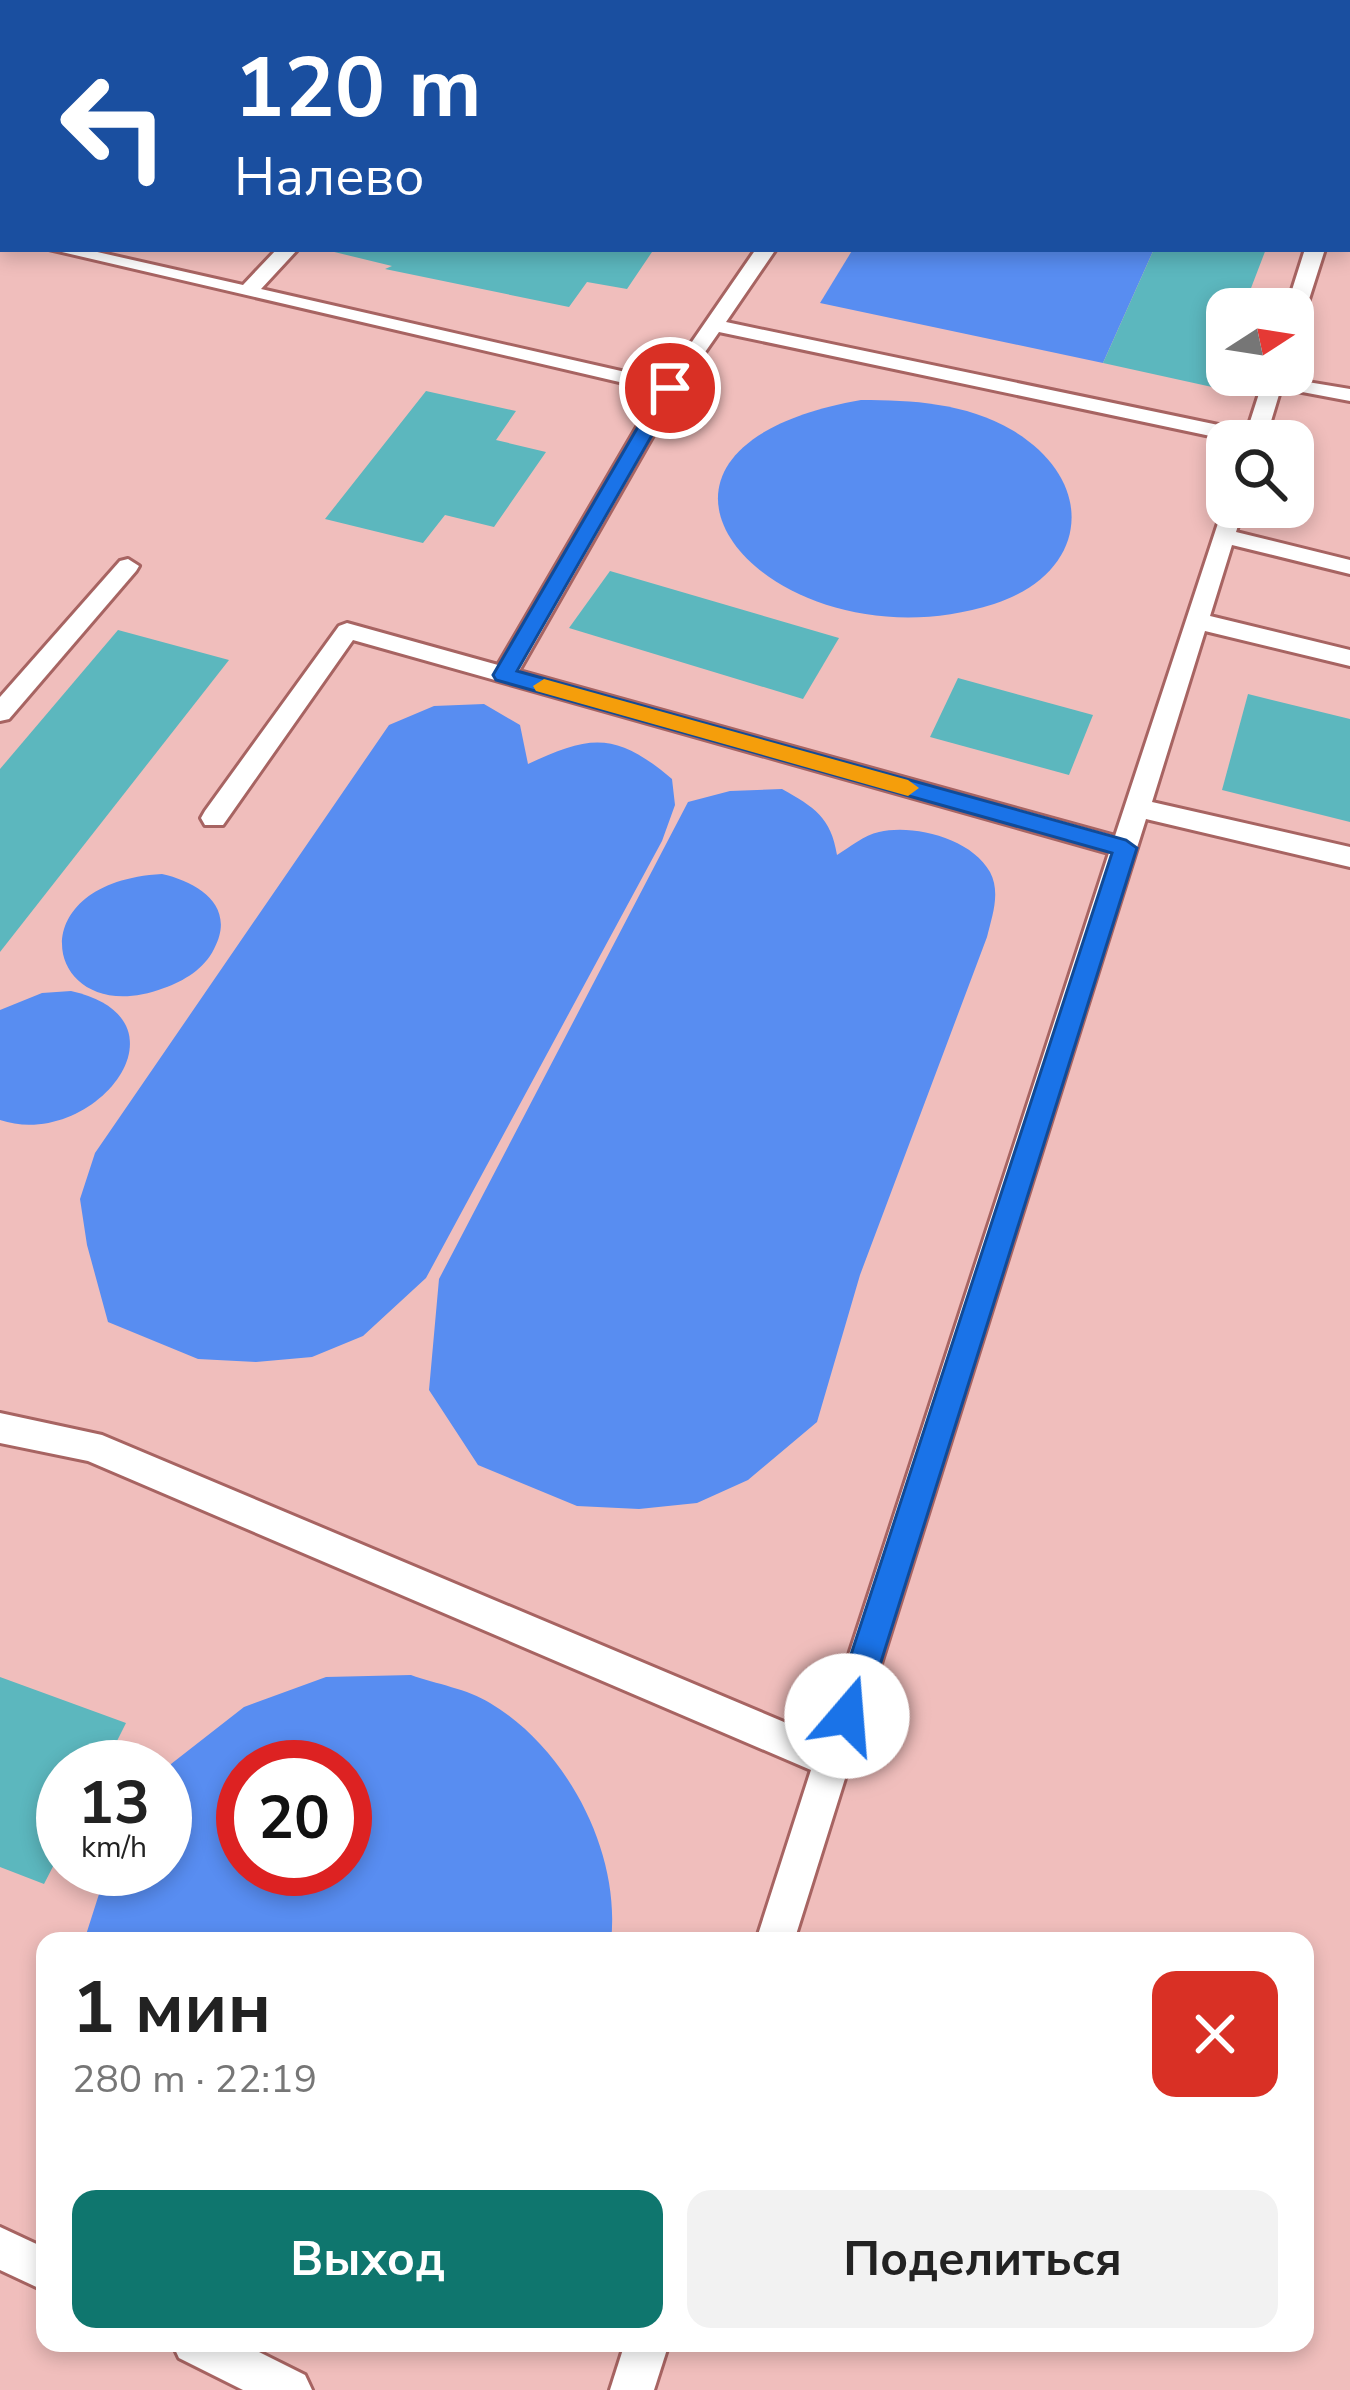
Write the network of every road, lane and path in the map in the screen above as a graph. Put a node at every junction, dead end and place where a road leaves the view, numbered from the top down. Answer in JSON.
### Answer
{"nodes":[{"id":1,"x":72,"y":252,"type":"edge"},
{"id":2,"x":285,"y":252,"type":"edge"},
{"id":3,"x":764,"y":252,"type":"edge"},
{"id":4,"x":1314,"y":252,"type":"edge"},
{"id":5,"x":1303,"y":288,"type":"edge"},
{"id":6,"x":248,"y":292,"type":"junction"},
{"id":7,"x":713,"y":325,"type":"junction"},
{"id":8,"x":1314,"y":386,"type":"edge"},
{"id":9,"x":670,"y":388,"type":"junction"},
{"id":10,"x":1350,"y":395,"type":"edge"},
{"id":11,"x":1206,"y":430,"type":"edge"},
{"id":12,"x":1226,"y":528,"type":"edge"},
{"id":13,"x":1245,"y":528,"type":"edge"},
{"id":14,"x":128,"y":566,"type":"dead end"},
{"id":15,"x":1350,"y":566,"type":"edge"},
{"id":16,"x":1197,"y":621,"type":"junction"},
{"id":17,"x":1350,"y":658,"type":"edge"},
{"id":18,"x":504,"y":675,"type":"junction"},
{"id":19,"x":0,"y":713,"type":"edge"},
{"id":20,"x":1138,"y":808,"type":"junction"},
{"id":21,"x":214,"y":818,"type":"dead end"},
{"id":22,"x":1126,"y":848,"type":"junction"},
{"id":23,"x":1350,"y":857,"type":"edge"},
{"id":24,"x":0,"y":1429,"type":"edge"},
{"id":25,"x":832,"y":1761,"type":"junction"},
{"id":26,"x":778,"y":1932,"type":"edge"},
{"id":27,"x":0,"y":2248,"type":"edge"},
{"id":28,"x":36,"y":2266,"type":"edge"},
{"id":29,"x":212,"y":2352,"type":"edge"},
{"id":30,"x":644,"y":2352,"type":"edge"},
{"id":31,"x":290,"y":2390,"type":"edge"},
{"id":32,"x":632,"y":2390,"type":"edge"}],
"edges":[{"from":1,"to":6,"type":"lane"},
{"from":2,"to":6,"type":"lane"},
{"from":3,"to":7,"type":"lane"},
{"from":4,"to":5,"type":"lane"},
{"from":6,"to":9,"type":"lane"},
{"from":7,"to":9,"type":"lane"},
{"from":7,"to":11,"type":"lane"},
{"from":8,"to":10,"type":"lane"},
{"from":9,"to":18,"type":"lane"},
{"from":12,"to":16,"type":"lane"},
{"from":13,"to":15,"type":"lane"},
{"from":14,"to":19,"type":"lane"},
{"from":16,"to":17,"type":"lane"},
{"from":16,"to":20,"type":"lane"},
{"from":18,"to":21,"type":"lane"},
{"from":18,"to":22,"type":"lane"},
{"from":20,"to":22,"type":"lane"},
{"from":20,"to":23,"type":"lane"},
{"from":22,"to":25,"type":"lane"},
{"from":24,"to":25,"type":"lane"},
{"from":25,"to":26,"type":"lane"},
{"from":27,"to":28,"type":"lane"},
{"from":29,"to":31,"type":"lane"},
{"from":30,"to":32,"type":"lane"}]}
